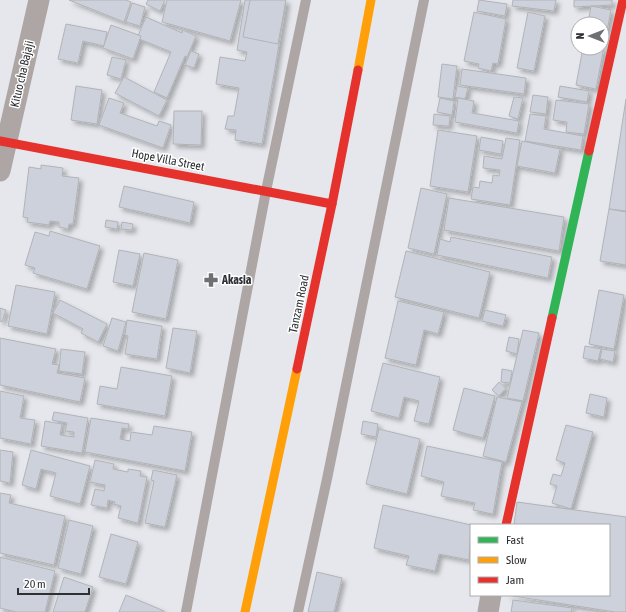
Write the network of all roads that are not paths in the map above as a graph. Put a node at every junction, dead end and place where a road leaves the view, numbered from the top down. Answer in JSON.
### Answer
{"nodes":[{"id":1,"x":39,"y":0,"type":"edge"},
{"id":2,"x":306,"y":0,"type":"edge"},
{"id":3,"x":372,"y":0,"type":"edge"},
{"id":4,"x":424,"y":0,"type":"edge"},
{"id":5,"x":623,"y":0,"type":"edge"},
{"id":6,"x":3,"y":142,"type":"edge"},
{"id":7,"x":0,"y":171,"type":"edge"},
{"id":8,"x":266,"y":191,"type":"junction"},
{"id":9,"x":332,"y":204,"type":"junction"},
{"id":10,"x":506,"y":524,"type":"edge"},
{"id":11,"x":491,"y":596,"type":"edge"},
{"id":12,"x":186,"y":612,"type":"edge"},
{"id":13,"x":245,"y":612,"type":"edge"},
{"id":14,"x":298,"y":612,"type":"edge"},
{"id":15,"x":488,"y":612,"type":"edge"}],
"edges":[{"from":1,"to":6,"type":"street","name":"Kituo cha Bajaji"},
{"from":2,"to":8,"type":"lane"},
{"from":3,"to":9,"type":"main road","name":"Tanzam Road"},
{"from":4,"to":14,"type":"lane"},
{"from":5,"to":10,"type":"main road"},
{"from":6,"to":7,"type":"street","name":"Kituo cha Bajaji"},
{"from":6,"to":8,"type":"main road","name":"Hope Villa Street"},
{"from":8,"to":9,"type":"main road","name":"Hope Villa Street"},
{"from":8,"to":12,"type":"lane"},
{"from":9,"to":13,"type":"main road","name":"Tanzam Road"},
{"from":11,"to":15,"type":"street"}]}
